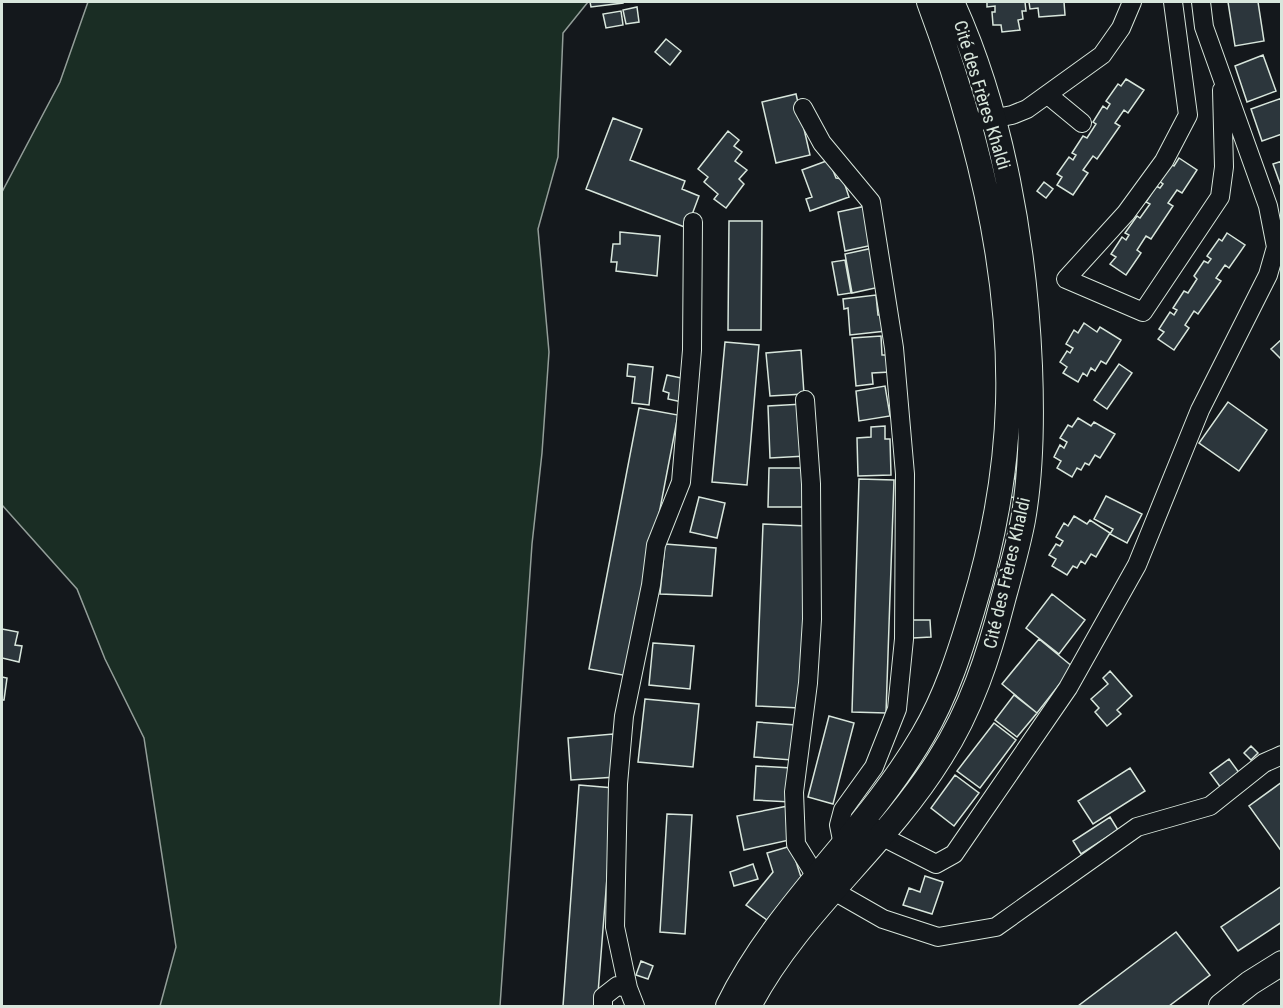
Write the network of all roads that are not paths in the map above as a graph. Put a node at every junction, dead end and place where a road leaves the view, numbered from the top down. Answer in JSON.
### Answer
{"nodes":[{"id":1,"x":929,"y":2,"type":"edge"},
{"id":2,"x":952,"y":2,"type":"edge"},
{"id":3,"x":1132,"y":2,"type":"edge"},
{"id":4,"x":1173,"y":2,"type":"edge"},
{"id":5,"x":1201,"y":2,"type":"edge"},
{"id":6,"x":1222,"y":73,"type":"junction"},
{"id":7,"x":1048,"y":95,"type":"junction"},
{"id":8,"x":802,"y":108,"type":"dead end"},
{"id":9,"x":993,"y":119,"type":"junction"},
{"id":10,"x":1082,"y":123,"type":"dead end"},
{"id":11,"x":969,"y":124,"type":"junction"},
{"id":12,"x":693,"y":222,"type":"dead end"},
{"id":13,"x":805,"y":400,"type":"dead end"},
{"id":14,"x":1281,"y":754,"type":"edge"},
{"id":15,"x":866,"y":817,"type":"junction"},
{"id":16,"x":881,"y":836,"type":"junction"},
{"id":17,"x":851,"y":854,"type":"junction"},
{"id":18,"x":826,"y":884,"type":"junction"},
{"id":19,"x":1281,"y":963,"type":"edge"},
{"id":20,"x":628,"y":988,"type":"junction"},
{"id":21,"x":603,"y":1006,"type":"edge"},
{"id":22,"x":634,"y":1006,"type":"edge"},
{"id":23,"x":728,"y":1006,"type":"edge"},
{"id":24,"x":749,"y":1006,"type":"edge"},
{"id":25,"x":1221,"y":1006,"type":"edge"}],
"edges":[{"from":1,"to":11,"type":"main road","name":"Cité des Frères Khaldi"},
{"from":2,"to":9,"type":"main road","name":"Cité des Frères Khaldi"},
{"from":3,"to":7,"type":"street"},
{"from":4,"to":6,"type":"street"},
{"from":5,"to":6,"type":"street"},
{"from":6,"to":16,"type":"street"},
{"from":7,"to":9,"type":"street"},
{"from":7,"to":10,"type":"street"},
{"from":8,"to":17,"type":"street"},
{"from":9,"to":11,"type":"street"},
{"from":9,"to":16,"type":"main road","name":"Cité des Frères Khaldi"},
{"from":11,"to":15,"type":"main road","name":"Cité des Frères Khaldi"},
{"from":12,"to":20,"type":"street"},
{"from":13,"to":18,"type":"street"},
{"from":14,"to":18,"type":"street"},
{"from":15,"to":16,"type":"street"},
{"from":15,"to":17,"type":"main road","name":"Cité des Frères Khaldi"},
{"from":16,"to":17,"type":"main road","name":"Cité des Frères Khaldi"},
{"from":17,"to":18,"type":"main road","name":"Cité des Frères Khaldi"},
{"from":18,"to":23,"type":"main road","name":"Cité des Frères Khaldi"},
{"from":18,"to":24,"type":"main road","name":"Cité des Frères Khaldi"},
{"from":19,"to":25,"type":"main road"},
{"from":20,"to":21,"type":"street"},
{"from":20,"to":22,"type":"street"}]}
